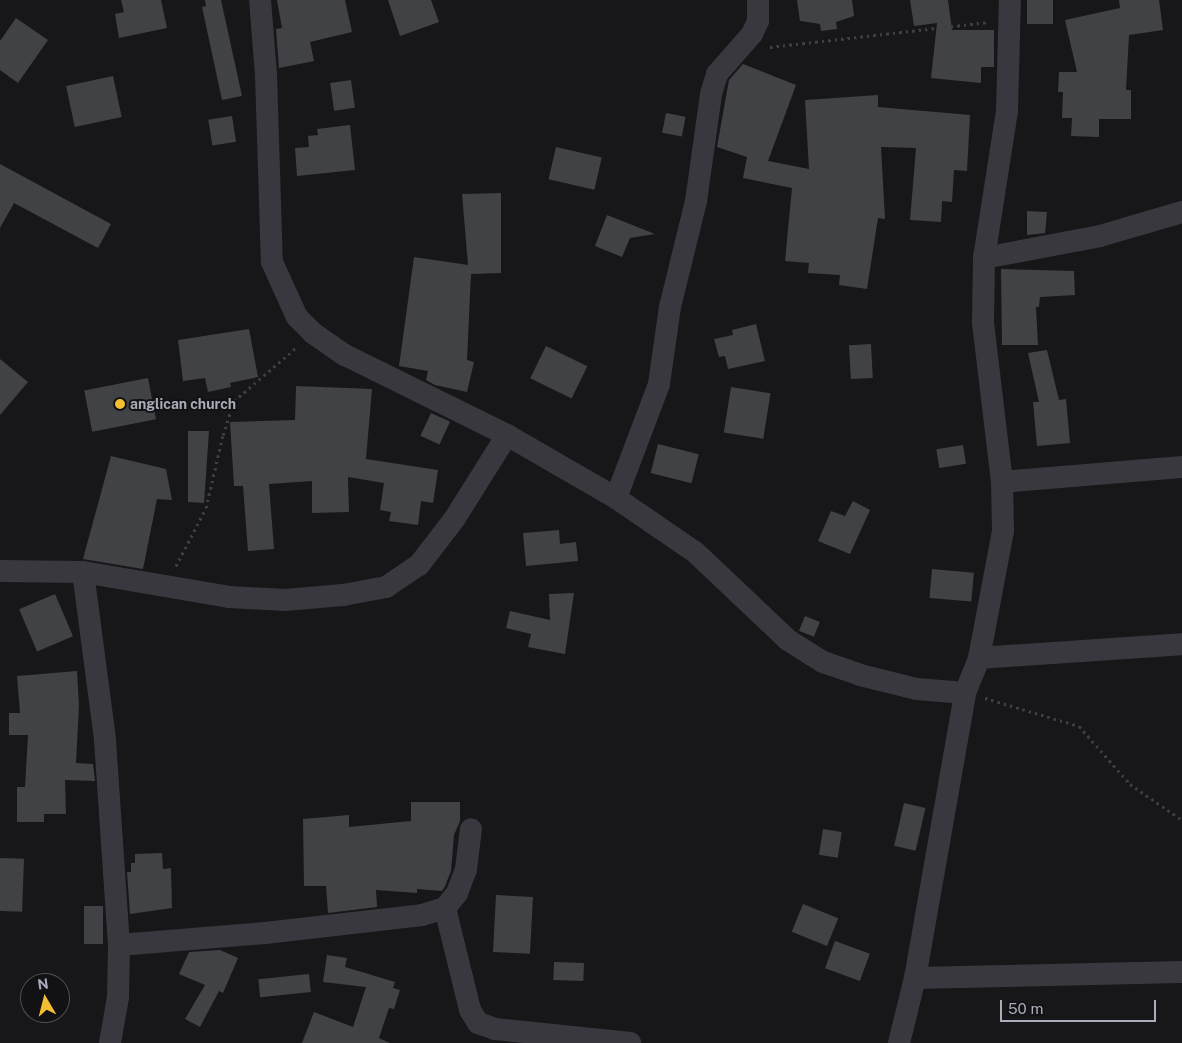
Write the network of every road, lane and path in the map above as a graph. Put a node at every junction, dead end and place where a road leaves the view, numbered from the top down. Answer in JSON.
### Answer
{"nodes":[{"id":1,"x":260,"y":0,"type":"edge"},
{"id":2,"x":758,"y":0,"type":"edge"},
{"id":3,"x":1010,"y":10,"type":"edge"},
{"id":4,"x":735,"y":50,"type":"junction"},
{"id":5,"x":1182,"y":212,"type":"edge"},
{"id":6,"x":984,"y":258,"type":"junction"},
{"id":7,"x":313,"y":333,"type":"junction"},
{"id":8,"x":506,"y":435,"type":"junction"},
{"id":9,"x":1182,"y":466,"type":"edge"},
{"id":10,"x":1002,"y":482,"type":"junction"},
{"id":11,"x":616,"y":498,"type":"junction"},
{"id":12,"x":0,"y":572,"type":"edge"},
{"id":13,"x":83,"y":572,"type":"junction"},
{"id":14,"x":166,"y":587,"type":"junction"},
{"id":15,"x":1182,"y":644,"type":"edge"},
{"id":16,"x":979,"y":658,"type":"junction"},
{"id":17,"x":965,"y":693,"type":"junction"},
{"id":18,"x":1182,"y":820,"type":"edge"},
{"id":19,"x":470,"y":829,"type":"dead end"},
{"id":20,"x":445,"y":908,"type":"junction"},
{"id":21,"x":119,"y":945,"type":"junction"},
{"id":22,"x":1182,"y":972,"type":"edge"},
{"id":23,"x":916,"y":978,"type":"junction"},
{"id":24,"x":110,"y":1043,"type":"edge"},
{"id":25,"x":630,"y":1043,"type":"edge"},
{"id":26,"x":900,"y":1043,"type":"edge"}],
"edges":[{"from":1,"to":7,"type":"street"},
{"from":2,"to":4,"type":"street"},
{"from":3,"to":4,"type":"path"},
{"from":3,"to":6,"type":"street"},
{"from":4,"to":11,"type":"street"},
{"from":5,"to":6,"type":"street"},
{"from":6,"to":10,"type":"street"},
{"from":7,"to":8,"type":"street"},
{"from":7,"to":14,"type":"path"},
{"from":8,"to":11,"type":"street"},
{"from":8,"to":14,"type":"street"},
{"from":9,"to":10,"type":"street"},
{"from":10,"to":16,"type":"street"},
{"from":11,"to":17,"type":"street"},
{"from":12,"to":13,"type":"street"},
{"from":13,"to":14,"type":"street"},
{"from":13,"to":21,"type":"street"},
{"from":15,"to":16,"type":"street"},
{"from":16,"to":17,"type":"street"},
{"from":17,"to":18,"type":"path"},
{"from":17,"to":23,"type":"street"},
{"from":19,"to":20,"type":"street"},
{"from":20,"to":21,"type":"street"},
{"from":20,"to":25,"type":"street"},
{"from":21,"to":24,"type":"street"},
{"from":22,"to":23,"type":"street"},
{"from":23,"to":26,"type":"street"}]}
